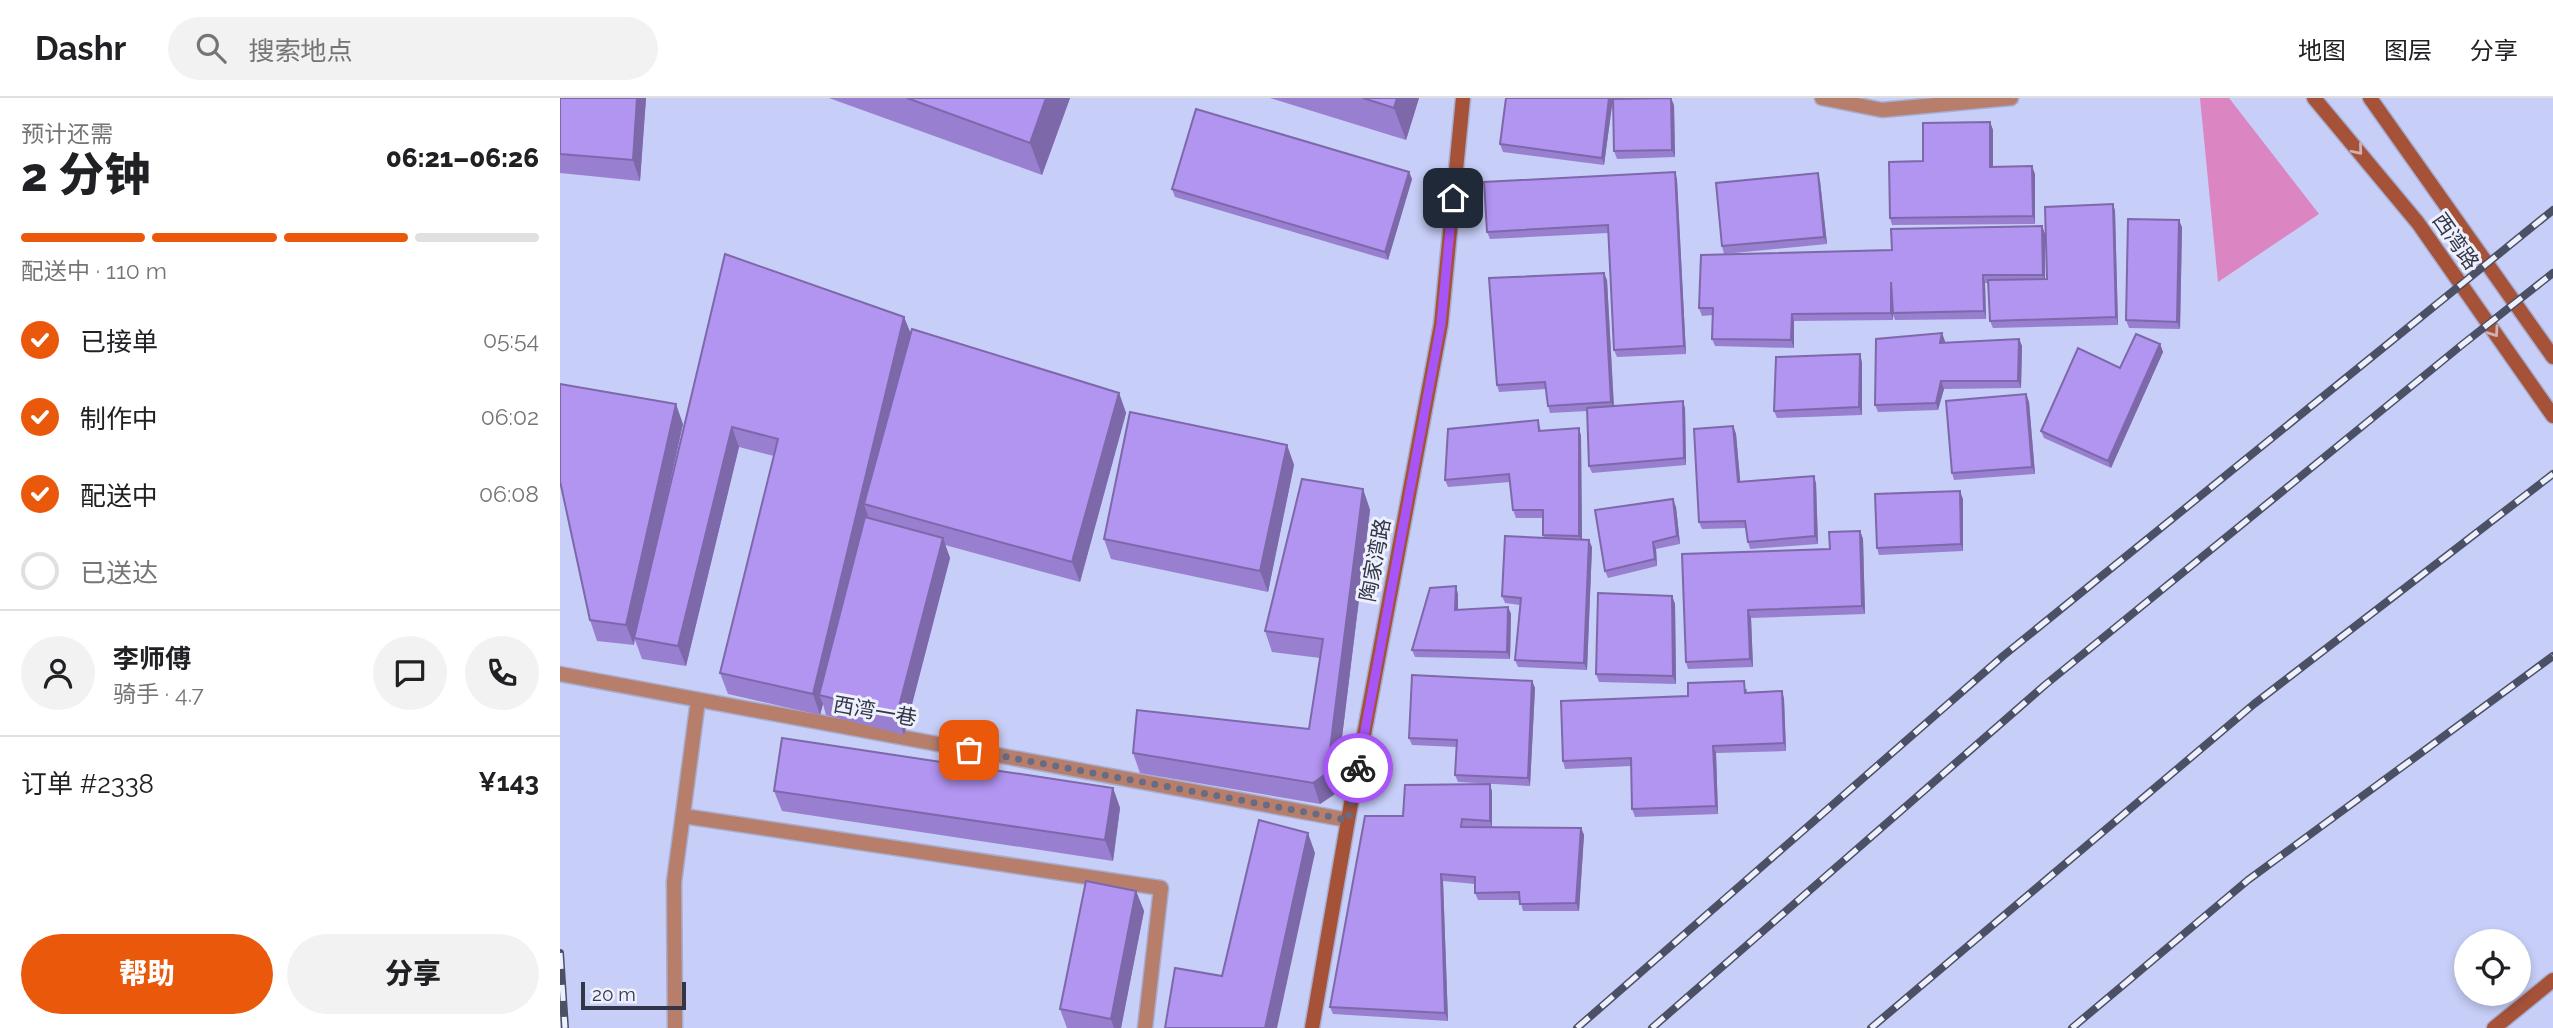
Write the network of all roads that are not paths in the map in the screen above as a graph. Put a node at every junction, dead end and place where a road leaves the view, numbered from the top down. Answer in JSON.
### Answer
{"nodes":[{"id":1,"x":1463,"y":98,"type":"edge"},
{"id":2,"x":1822,"y":98,"type":"edge"},
{"id":3,"x":2011,"y":98,"type":"edge"},
{"id":4,"x":2314,"y":98,"type":"edge"},
{"id":5,"x":2370,"y":98,"type":"edge"},
{"id":6,"x":2553,"y":356,"type":"edge"},
{"id":7,"x":2553,"y":416,"type":"edge"},
{"id":8,"x":560,"y":674,"type":"edge"},
{"id":9,"x":698,"y":700,"type":"junction"},
{"id":10,"x":683,"y":816,"type":"junction"},
{"id":11,"x":1348,"y":820,"type":"junction"},
{"id":12,"x":2553,"y":980,"type":"edge"},
{"id":13,"x":675,"y":1028,"type":"edge"},
{"id":14,"x":1145,"y":1028,"type":"edge"},
{"id":15,"x":1312,"y":1028,"type":"edge"},
{"id":16,"x":2494,"y":1028,"type":"edge"}],
"edges":[{"from":1,"to":11,"type":"street","name":"陶家湾路"},
{"from":2,"to":3,"type":"street"},
{"from":4,"to":7,"type":"street","name":"西湾路","one_way":true},
{"from":5,"to":6,"type":"street","name":"西湾路"},
{"from":8,"to":9,"type":"street","name":"西湾一巷"},
{"from":9,"to":10,"type":"street"},
{"from":9,"to":11,"type":"street","name":"西湾一巷"},
{"from":10,"to":13,"type":"street"},
{"from":10,"to":14,"type":"street"},
{"from":11,"to":15,"type":"street","name":"陶家湾路"},
{"from":12,"to":16,"type":"street"}]}
